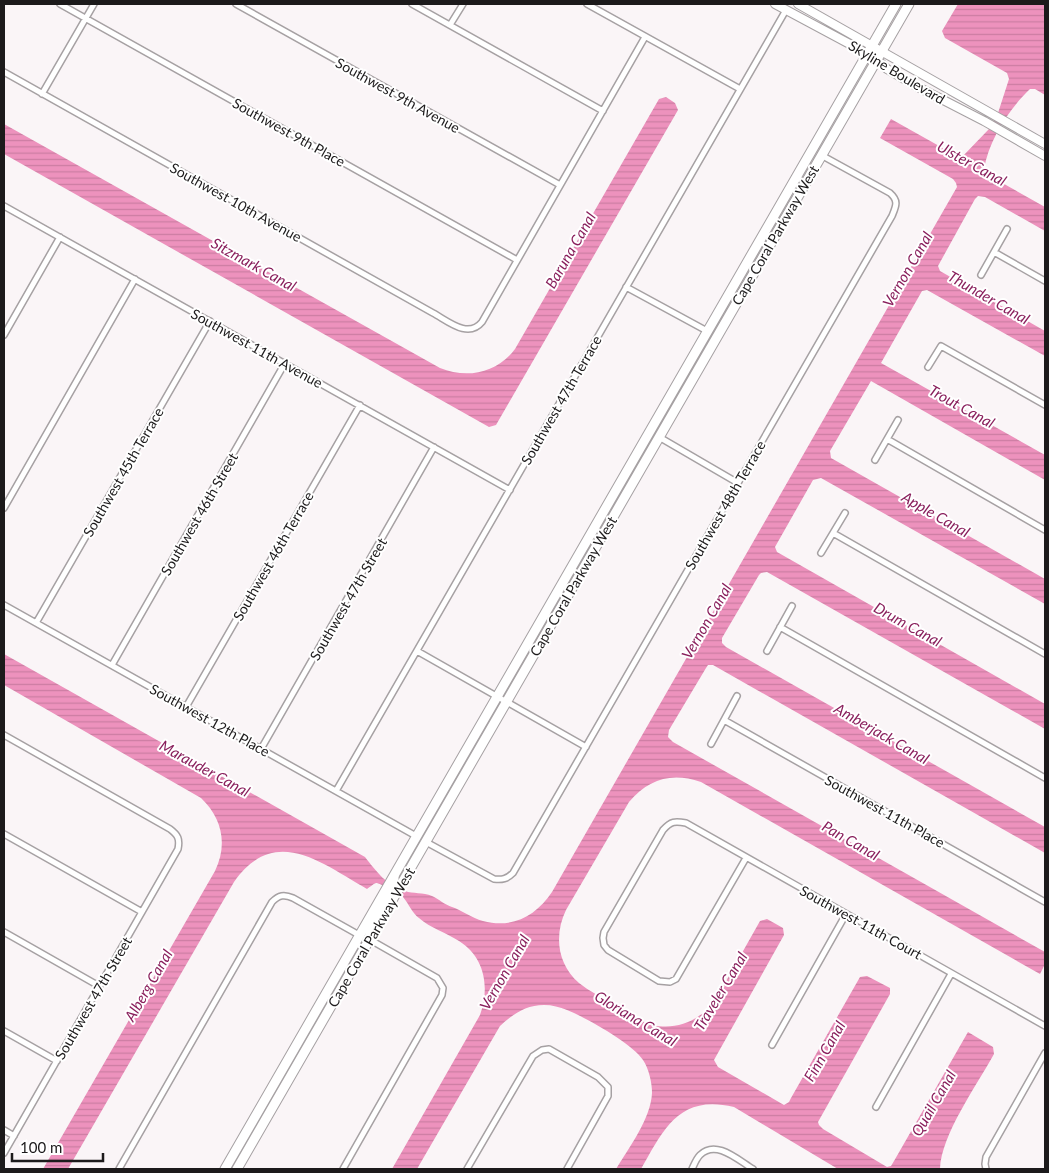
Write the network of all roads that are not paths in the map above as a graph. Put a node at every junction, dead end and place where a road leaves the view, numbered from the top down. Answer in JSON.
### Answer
{"nodes":[{"id":1,"x":60,"y":4,"type":"edge"},
{"id":2,"x":94,"y":4,"type":"edge"},
{"id":3,"x":236,"y":4,"type":"edge"},
{"id":4,"x":412,"y":4,"type":"edge"},
{"id":5,"x":463,"y":4,"type":"edge"},
{"id":6,"x":587,"y":4,"type":"edge"},
{"id":7,"x":775,"y":4,"type":"edge"},
{"id":8,"x":798,"y":4,"type":"edge"},
{"id":9,"x":896,"y":4,"type":"edge"},
{"id":10,"x":909,"y":4,"type":"edge"},
{"id":11,"x":786,"y":10,"type":"junction"},
{"id":12,"x":86,"y":18,"type":"junction"},
{"id":13,"x":833,"y":23,"type":"junction"},
{"id":14,"x":450,"y":25,"type":"junction"},
{"id":15,"x":645,"y":36,"type":"junction"},
{"id":16,"x":872,"y":45,"type":"junction"},
{"id":17,"x":881,"y":51,"type":"junction"},
{"id":18,"x":866,"y":54,"type":"junction"},
{"id":19,"x":876,"y":60,"type":"junction"},
{"id":20,"x":4,"y":72,"type":"edge"},
{"id":21,"x":740,"y":89,"type":"junction"},
{"id":22,"x":42,"y":94,"type":"junction"},
{"id":23,"x":603,"y":111,"type":"junction"},
{"id":24,"x":1045,"y":144,"type":"edge"},
{"id":25,"x":821,"y":155,"type":"junction"},
{"id":26,"x":1045,"y":156,"type":"edge"},
{"id":27,"x":560,"y":185,"type":"junction"},
{"id":28,"x":4,"y":206,"type":"edge"},
{"id":29,"x":1007,"y":229,"type":"dead end"},
{"id":30,"x":60,"y":237,"type":"junction"},
{"id":31,"x":994,"y":252,"type":"junction"},
{"id":32,"x":517,"y":260,"type":"junction"},
{"id":33,"x":981,"y":275,"type":"dead end"},
{"id":34,"x":135,"y":279,"type":"junction"},
{"id":35,"x":1045,"y":281,"type":"edge"},
{"id":36,"x":626,"y":287,"type":"junction"},
{"id":37,"x":210,"y":321,"type":"junction"},
{"id":38,"x":707,"y":331,"type":"junction"},
{"id":39,"x":4,"y":335,"type":"edge"},
{"id":40,"x":690,"y":359,"type":"junction"},
{"id":41,"x":285,"y":363,"type":"junction"},
{"id":42,"x":928,"y":368,"type":"dead end"},
{"id":43,"x":360,"y":405,"type":"junction"},
{"id":44,"x":1045,"y":405,"type":"edge"},
{"id":45,"x":898,"y":420,"type":"dead end"},
{"id":46,"x":659,"y":436,"type":"junction"},
{"id":47,"x":644,"y":439,"type":"junction"},
{"id":48,"x":887,"y":439,"type":"junction"},
{"id":49,"x":434,"y":447,"type":"junction"},
{"id":50,"x":875,"y":460,"type":"dead end"},
{"id":51,"x":738,"y":484,"type":"junction"},
{"id":52,"x":510,"y":490,"type":"junction"},
{"id":53,"x":4,"y":508,"type":"edge"},
{"id":54,"x":616,"y":512,"type":"junction"},
{"id":55,"x":845,"y":512,"type":"dead end"},
{"id":56,"x":1045,"y":530,"type":"edge"},
{"id":57,"x":833,"y":533,"type":"junction"},
{"id":58,"x":821,"y":553,"type":"dead end"},
{"id":59,"x":4,"y":605,"type":"edge"},
{"id":60,"x":792,"y":606,"type":"dead end"},
{"id":61,"x":36,"y":623,"type":"junction"},
{"id":62,"x":780,"y":627,"type":"junction"},
{"id":63,"x":417,"y":651,"type":"junction"},
{"id":64,"x":767,"y":651,"type":"dead end"},
{"id":65,"x":1045,"y":654,"type":"edge"},
{"id":66,"x":112,"y":665,"type":"junction"},
{"id":67,"x":497,"y":696,"type":"junction"},
{"id":68,"x":737,"y":696,"type":"dead end"},
{"id":69,"x":506,"y":702,"type":"junction"},
{"id":70,"x":186,"y":707,"type":"junction"},
{"id":71,"x":724,"y":720,"type":"junction"},
{"id":72,"x":4,"y":735,"type":"edge"},
{"id":73,"x":710,"y":744,"type":"dead end"},
{"id":74,"x":586,"y":747,"type":"junction"},
{"id":75,"x":261,"y":749,"type":"junction"},
{"id":76,"x":1045,"y":778,"type":"edge"},
{"id":77,"x":336,"y":791,"type":"junction"},
{"id":78,"x":4,"y":834,"type":"edge"},
{"id":79,"x":416,"y":836,"type":"junction"},
{"id":80,"x":426,"y":842,"type":"junction"},
{"id":81,"x":746,"y":858,"type":"junction"},
{"id":82,"x":396,"y":871,"type":"junction"},
{"id":83,"x":1045,"y":902,"type":"edge"},
{"id":84,"x":142,"y":912,"type":"junction"},
{"id":85,"x":846,"y":914,"type":"junction"},
{"id":86,"x":4,"y":932,"type":"edge"},
{"id":87,"x":359,"y":935,"type":"junction"},
{"id":88,"x":369,"y":940,"type":"junction"},
{"id":89,"x":951,"y":974,"type":"junction"},
{"id":90,"x":99,"y":986,"type":"junction"},
{"id":91,"x":319,"y":1004,"type":"junction"},
{"id":92,"x":1045,"y":1026,"type":"edge"},
{"id":93,"x":4,"y":1030,"type":"edge"},
{"id":94,"x":772,"y":1045,"type":"dead end"},
{"id":95,"x":1045,"y":1053,"type":"edge"},
{"id":96,"x":57,"y":1061,"type":"junction"},
{"id":97,"x":292,"y":1074,"type":"junction"},
{"id":98,"x":876,"y":1107,"type":"dead end"},
{"id":99,"x":4,"y":1130,"type":"edge"},
{"id":100,"x":244,"y":1134,"type":"junction"},
{"id":101,"x":14,"y":1136,"type":"junction"},
{"id":102,"x":4,"y":1153,"type":"edge"},
{"id":103,"x":119,"y":1169,"type":"edge"},
{"id":104,"x":224,"y":1169,"type":"edge"},
{"id":105,"x":230,"y":1169,"type":"edge"},
{"id":106,"x":237,"y":1169,"type":"edge"},
{"id":107,"x":343,"y":1169,"type":"edge"},
{"id":108,"x":468,"y":1169,"type":"edge"},
{"id":109,"x":567,"y":1169,"type":"edge"},
{"id":110,"x":692,"y":1169,"type":"edge"},
{"id":111,"x":754,"y":1169,"type":"edge"},
{"id":112,"x":986,"y":1169,"type":"edge"}],
"edges":[{"from":1,"to":12,"type":"street","name":"Southwest 9th Place"},
{"from":2,"to":12,"type":"street"},
{"from":3,"to":27,"type":"street","name":"Southwest 9th Avenue"},
{"from":4,"to":14,"type":"street"},
{"from":5,"to":14,"type":"street"},
{"from":6,"to":15,"type":"street"},
{"from":7,"to":11,"type":"street","name":"Skyline Boulevard"},
{"from":8,"to":13,"type":"street","name":"Skyline Boulevard"},
{"from":9,"to":16,"type":"main road","name":"Cape Coral Parkway West"},
{"from":10,"to":17,"type":"main road","name":"Cape Coral Parkway West"},
{"from":11,"to":13,"type":"street"},
{"from":11,"to":18,"type":"street","name":"Skyline Boulevard"},
{"from":11,"to":21,"type":"street","name":"Southwest 47th Terrace"},
{"from":12,"to":22,"type":"street"},
{"from":12,"to":32,"type":"street","name":"Southwest 9th Place"},
{"from":13,"to":16,"type":"street","name":"Skyline Boulevard"},
{"from":14,"to":23,"type":"street"},
{"from":15,"to":21,"type":"street"},
{"from":15,"to":23,"type":"street"},
{"from":16,"to":17,"type":"street","name":"Skyline Boulevard"},
{"from":16,"to":18,"type":"main road","name":"Cape Coral Parkway West"},
{"from":17,"to":19,"type":"main road","name":"Cape Coral Parkway West"},
{"from":17,"to":24,"type":"street","name":"Skyline Boulevard"},
{"from":18,"to":19,"type":"street","name":"Skyline Boulevard"},
{"from":18,"to":38,"type":"main road","name":"Cape Coral Parkway West"},
{"from":19,"to":25,"type":"main road","name":"Cape Coral Parkway West"},
{"from":19,"to":26,"type":"street","name":"Skyline Boulevard"},
{"from":20,"to":22,"type":"street","name":"Southwest 10th Avenue"},
{"from":21,"to":36,"type":"street","name":"Southwest 47th Terrace"},
{"from":22,"to":32,"type":"street","name":"Southwest 10th Avenue"},
{"from":23,"to":27,"type":"street"},
{"from":25,"to":46,"type":"main road","name":"Cape Coral Parkway West"},
{"from":25,"to":51,"type":"street","name":"Southwest 48th Terrace"},
{"from":27,"to":32,"type":"street"},
{"from":28,"to":30,"type":"street","name":"Southwest 11th Avenue"},
{"from":29,"to":31,"type":"street"},
{"from":30,"to":34,"type":"street","name":"Southwest 11th Avenue"},
{"from":30,"to":39,"type":"street"},
{"from":31,"to":33,"type":"street"},
{"from":31,"to":35,"type":"street"},
{"from":34,"to":37,"type":"street","name":"Southwest 11th Avenue"},
{"from":34,"to":53,"type":"street"},
{"from":36,"to":38,"type":"street"},
{"from":36,"to":52,"type":"street","name":"Southwest 47th Terrace"},
{"from":37,"to":41,"type":"street","name":"Southwest 11th Avenue"},
{"from":37,"to":61,"type":"street","name":"Southwest 45th Terrace"},
{"from":38,"to":40,"type":"main road","name":"Cape Coral Parkway West"},
{"from":40,"to":46,"type":"main road"},
{"from":40,"to":47,"type":"main road","name":"Cape Coral Parkway West"},
{"from":41,"to":43,"type":"street","name":"Southwest 11th Avenue"},
{"from":41,"to":66,"type":"street","name":"Southwest 46th Street"},
{"from":42,"to":44,"type":"street"},
{"from":43,"to":49,"type":"street","name":"Southwest 11th Avenue"},
{"from":43,"to":70,"type":"street","name":"Southwest 46th Terrace"},
{"from":45,"to":48,"type":"street"},
{"from":46,"to":51,"type":"street"},
{"from":46,"to":54,"type":"main road","name":"Cape Coral Parkway West"},
{"from":47,"to":54,"type":"main road"},
{"from":47,"to":67,"type":"main road","name":"Cape Coral Parkway West"},
{"from":48,"to":50,"type":"street"},
{"from":48,"to":56,"type":"street"},
{"from":49,"to":52,"type":"street","name":"Southwest 11th Avenue"},
{"from":49,"to":75,"type":"street","name":"Southwest 47th Street"},
{"from":51,"to":74,"type":"street","name":"Southwest 48th Terrace"},
{"from":52,"to":63,"type":"street","name":"Southwest 47th Terrace"},
{"from":54,"to":69,"type":"main road","name":"Cape Coral Parkway West"},
{"from":55,"to":57,"type":"street"},
{"from":57,"to":58,"type":"street"},
{"from":57,"to":65,"type":"street"},
{"from":59,"to":61,"type":"street","name":"Southwest 12th Place"},
{"from":60,"to":62,"type":"street"},
{"from":61,"to":66,"type":"street","name":"Southwest 12th Place"},
{"from":62,"to":64,"type":"street"},
{"from":62,"to":76,"type":"street"},
{"from":63,"to":67,"type":"street"},
{"from":63,"to":77,"type":"street","name":"Southwest 47th Terrace"},
{"from":66,"to":70,"type":"street","name":"Southwest 12th Place"},
{"from":67,"to":69,"type":"street"},
{"from":67,"to":79,"type":"main road","name":"Cape Coral Parkway West"},
{"from":68,"to":71,"type":"street"},
{"from":69,"to":74,"type":"street"},
{"from":69,"to":80,"type":"main road","name":"Cape Coral Parkway West"},
{"from":70,"to":75,"type":"street","name":"Southwest 12th Place"},
{"from":71,"to":73,"type":"street"},
{"from":71,"to":83,"type":"street","name":"Southwest 11th Place"},
{"from":72,"to":84,"type":"street","name":"Southwest 47th Street"},
{"from":74,"to":80,"type":"street","name":"Southwest 48th Terrace"},
{"from":75,"to":77,"type":"street","name":"Southwest 12th Place"},
{"from":77,"to":79,"type":"street","name":"Southwest 12th Place"},
{"from":78,"to":84,"type":"street"},
{"from":79,"to":82,"type":"main road","name":"Cape Coral Parkway West"},
{"from":80,"to":88,"type":"main road","name":"Cape Coral Parkway West"},
{"from":81,"to":81,"type":"street","name":"Southwest 11th Court"},
{"from":81,"to":85,"type":"street","name":"Southwest 11th Court"},
{"from":82,"to":87,"type":"main road","name":"Cape Coral Parkway West"},
{"from":82,"to":88,"type":"street"},
{"from":84,"to":90,"type":"street","name":"Southwest 47th Street"},
{"from":85,"to":89,"type":"street","name":"Southwest 11th Court"},
{"from":85,"to":94,"type":"street"},
{"from":86,"to":90,"type":"street"},
{"from":87,"to":91,"type":"main road","name":"Cape Coral Parkway West"},
{"from":87,"to":103,"type":"street"},
{"from":88,"to":97,"type":"main road","name":"Cape Coral Parkway West"},
{"from":88,"to":107,"type":"street"},
{"from":89,"to":92,"type":"street","name":"Southwest 11th Court"},
{"from":89,"to":98,"type":"street"},
{"from":90,"to":96,"type":"street","name":"Southwest 47th Street"},
{"from":91,"to":97,"type":"main road"},
{"from":91,"to":100,"type":"main road","name":"Cape Coral Parkway West"},
{"from":93,"to":96,"type":"street"},
{"from":95,"to":112,"type":"street"},
{"from":96,"to":101,"type":"street","name":"Southwest 47th Street"},
{"from":97,"to":106,"type":"main road","name":"Cape Coral Parkway West"},
{"from":99,"to":101,"type":"street"},
{"from":100,"to":104,"type":"main road","name":"Cape Coral Parkway West"},
{"from":100,"to":105,"type":"main road"},
{"from":101,"to":102,"type":"street","name":"Southwest 47th Street"},
{"from":108,"to":109,"type":"street"},
{"from":110,"to":111,"type":"street"}]}
